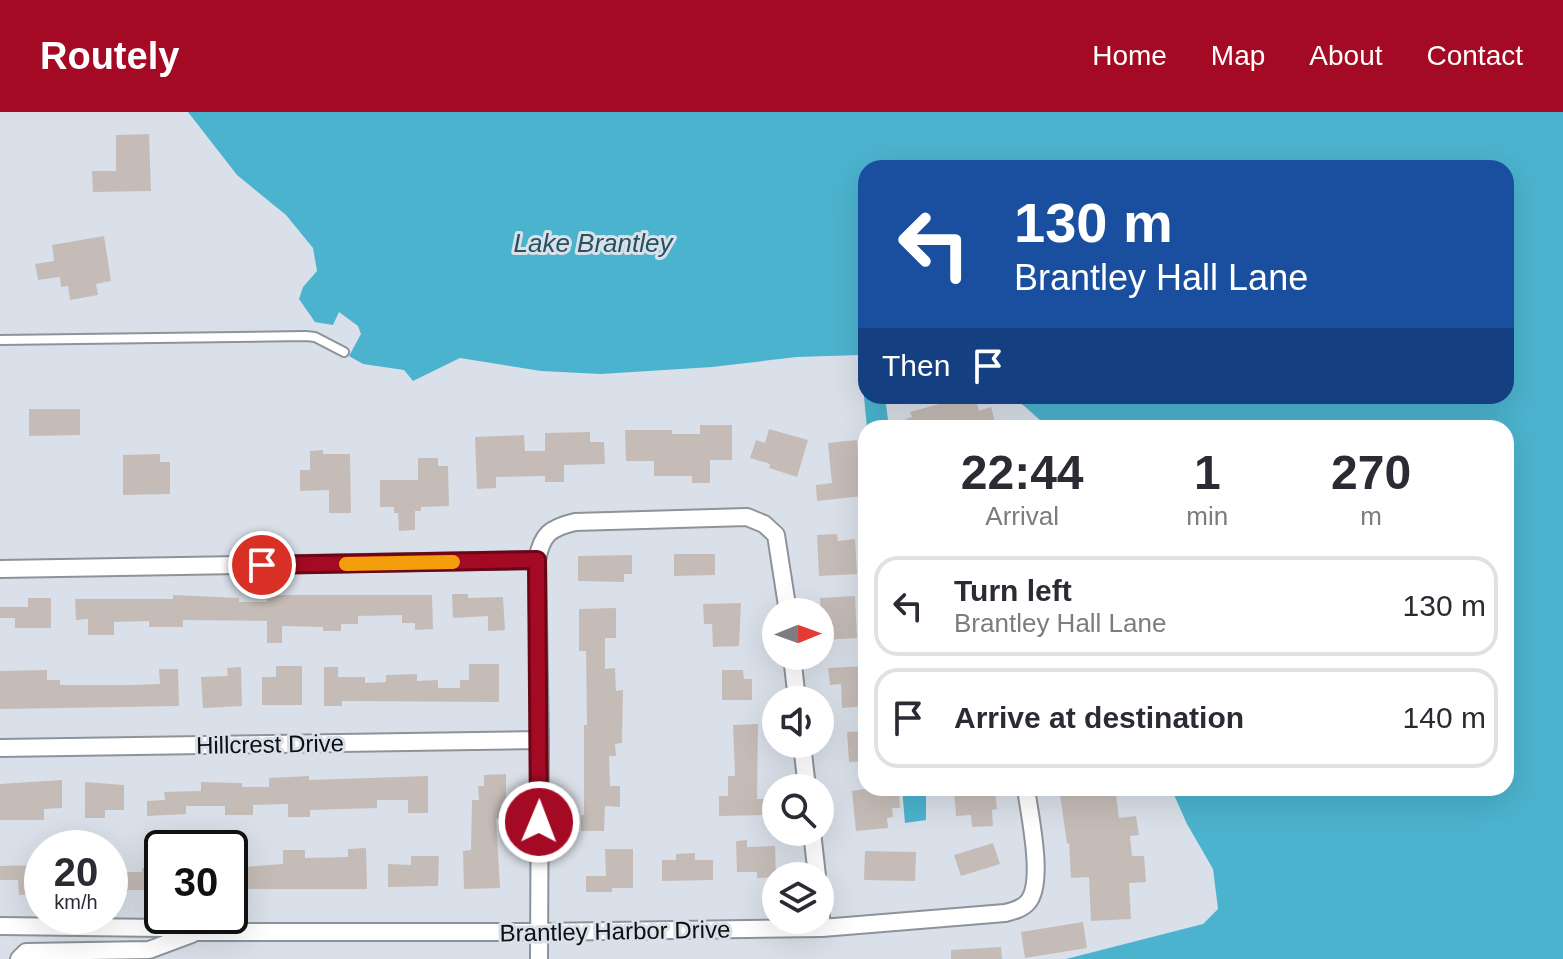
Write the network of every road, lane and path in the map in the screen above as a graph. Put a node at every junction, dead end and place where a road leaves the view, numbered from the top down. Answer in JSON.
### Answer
{"nodes":[{"id":1,"x":0,"y":340,"type":"edge"},
{"id":2,"x":344,"y":352,"type":"dead end"},
{"id":3,"x":537,"y":560,"type":"junction"},
{"id":4,"x":0,"y":569,"type":"edge"},
{"id":5,"x":786,"y":598,"type":"edge"},
{"id":6,"x":540,"y":740,"type":"junction"},
{"id":7,"x":0,"y":748,"type":"edge"},
{"id":8,"x":1027,"y":796,"type":"edge"},
{"id":9,"x":0,"y":926,"type":"edge"},
{"id":10,"x":834,"y":927,"type":"edge"},
{"id":11,"x":144,"y":928,"type":"edge"},
{"id":12,"x":762,"y":929,"type":"edge"},
{"id":13,"x":248,"y":932,"type":"edge"},
{"id":14,"x":538,"y":932,"type":"junction"},
{"id":15,"x":193,"y":934,"type":"edge"},
{"id":16,"x":19,"y":959,"type":"edge"},
{"id":17,"x":539,"y":959,"type":"edge"}],
"edges":[{"from":1,"to":2,"type":"lane"},
{"from":3,"to":4,"type":"street"},
{"from":3,"to":5,"type":"street"},
{"from":3,"to":6,"type":"street"},
{"from":6,"to":7,"type":"street","name":"Hillcrest Drive"},
{"from":6,"to":14,"type":"street"},
{"from":8,"to":10,"type":"street","name":"Brantley Harbor Drive"},
{"from":9,"to":11,"type":"street","name":"Brantley Harbor Drive"},
{"from":12,"to":14,"type":"street","name":"Brantley Harbor Drive"},
{"from":13,"to":14,"type":"street","name":"Brantley Harbor Drive"},
{"from":14,"to":17,"type":"street"},
{"from":15,"to":16,"type":"street","name":"Brantley Harbor Drive"}]}
